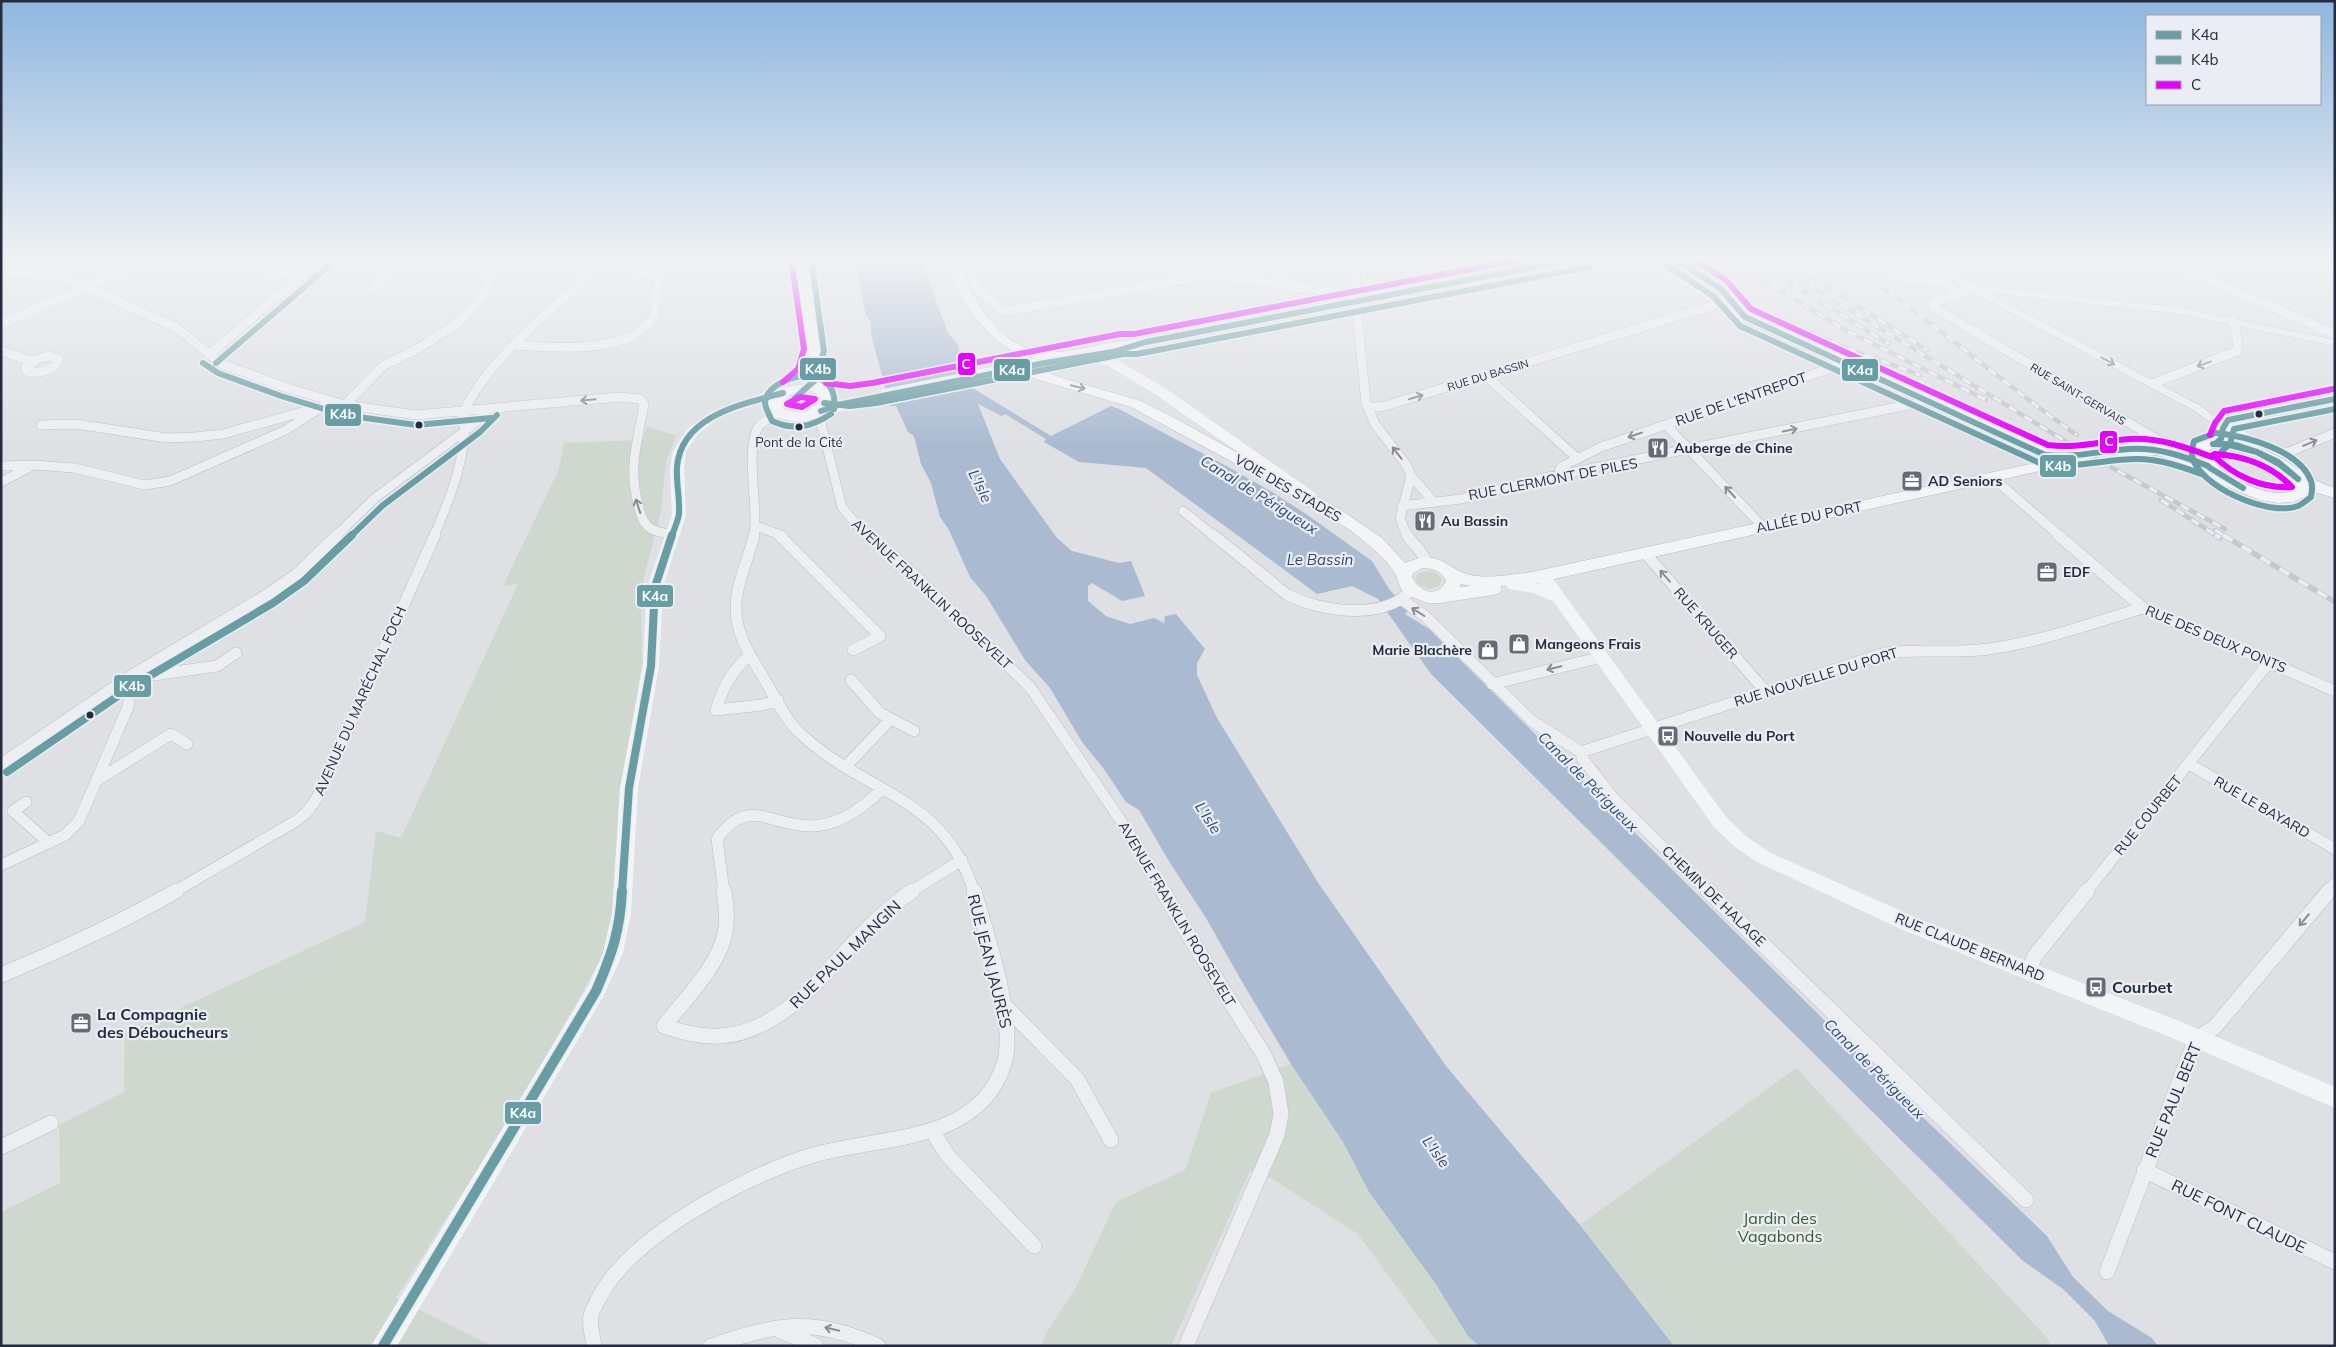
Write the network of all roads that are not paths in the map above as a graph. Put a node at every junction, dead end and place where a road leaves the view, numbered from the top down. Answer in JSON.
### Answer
{"nodes":[{"id":1,"x":159,"y":320,"type":"edge"},
{"id":2,"x":250,"y":320,"type":"edge"},
{"id":3,"x":460,"y":320,"type":"edge"},
{"id":4,"x":541,"y":320,"type":"edge"},
{"id":5,"x":650,"y":320,"type":"edge"},
{"id":6,"x":810,"y":320,"type":"edge"},
{"id":7,"x":971,"y":320,"type":"edge"},
{"id":8,"x":985,"y":320,"type":"edge"},
{"id":9,"x":1267,"y":320,"type":"edge"},
{"id":10,"x":1358,"y":320,"type":"edge"},
{"id":11,"x":1667,"y":320,"type":"edge"},
{"id":12,"x":1751,"y":320,"type":"edge"},
{"id":13,"x":1955,"y":320,"type":"edge"},
{"id":14,"x":2032,"y":320,"type":"edge"},
{"id":15,"x":2233,"y":320,"type":"joint"},
{"id":16,"x":2305,"y":320,"type":"edge"},
{"id":17,"x":2335,"y":334,"type":"edge"},
{"id":18,"x":2335,"y":343,"type":"edge"},
{"id":19,"x":513,"y":345,"type":"junction"},
{"id":20,"x":814,"y":350,"type":"junction"},
{"id":21,"x":1,"y":351,"type":"edge"},
{"id":22,"x":1092,"y":353,"type":"junction"},
{"id":23,"x":1122,"y":354,"type":"junction"},
{"id":24,"x":209,"y":355,"type":"junction"},
{"id":25,"x":1059,"y":356,"type":"junction"},
{"id":26,"x":32,"y":361,"type":"dead end"},
{"id":27,"x":1041,"y":362,"type":"junction"},
{"id":28,"x":1846,"y":363,"type":"junction"},
{"id":29,"x":1486,"y":376,"type":"junction"},
{"id":30,"x":2152,"y":384,"type":"junction"},
{"id":31,"x":822,"y":391,"type":"junction"},
{"id":32,"x":786,"y":392,"type":"junction"},
{"id":33,"x":886,"y":393,"type":"junction"},
{"id":34,"x":1924,"y":398,"type":"junction"},
{"id":35,"x":2335,"y":399,"type":"edge"},
{"id":36,"x":325,"y":404,"type":"junction"},
{"id":37,"x":345,"y":405,"type":"junction"},
{"id":38,"x":490,"y":408,"type":"junction"},
{"id":39,"x":1369,"y":408,"type":"junction"},
{"id":40,"x":726,"y":410,"type":"junction"},
{"id":41,"x":464,"y":411,"type":"junction"},
{"id":42,"x":777,"y":411,"type":"junction"},
{"id":43,"x":817,"y":412,"type":"junction"},
{"id":44,"x":2246,"y":418,"type":"junction"},
{"id":45,"x":41,"y":425,"type":"dead end"},
{"id":46,"x":1666,"y":425,"type":"junction"},
{"id":47,"x":2223,"y":428,"type":"junction"},
{"id":48,"x":465,"y":431,"type":"junction"},
{"id":49,"x":2335,"y":433,"type":"edge"},
{"id":50,"x":2163,"y":443,"type":"junction"},
{"id":51,"x":2216,"y":443,"type":"junction"},
{"id":52,"x":2115,"y":448,"type":"junction"},
{"id":53,"x":2183,"y":448,"type":"junction"},
{"id":54,"x":2201,"y":448,"type":"junction"},
{"id":55,"x":2254,"y":450,"type":"junction"},
{"id":56,"x":1691,"y":451,"type":"junction"},
{"id":57,"x":2286,"y":454,"type":"dead end"},
{"id":58,"x":2081,"y":455,"type":"junction"},
{"id":59,"x":1578,"y":459,"type":"junction"},
{"id":60,"x":34,"y":465,"type":"junction"},
{"id":61,"x":1,"y":466,"type":"edge"},
{"id":62,"x":2208,"y":466,"type":"junction"},
{"id":63,"x":1558,"y":475,"type":"junction"},
{"id":64,"x":1411,"y":476,"type":"junction"},
{"id":65,"x":2297,"y":476,"type":"junction"},
{"id":66,"x":1992,"y":477,"type":"junction"},
{"id":67,"x":1,"y":482,"type":"edge"},
{"id":68,"x":2335,"y":493,"type":"edge"},
{"id":69,"x":2297,"y":496,"type":"junction"},
{"id":70,"x":1403,"y":501,"type":"junction"},
{"id":71,"x":1433,"y":501,"type":"junction"},
{"id":72,"x":1444,"y":501,"type":"junction"},
{"id":73,"x":1320,"y":503,"type":"junction"},
{"id":74,"x":2335,"y":503,"type":"edge"},
{"id":75,"x":1183,"y":512,"type":"dead end"},
{"id":76,"x":756,"y":526,"type":"junction"},
{"id":77,"x":1763,"y":527,"type":"junction"},
{"id":78,"x":672,"y":535,"type":"junction"},
{"id":79,"x":1376,"y":542,"type":"junction"},
{"id":80,"x":1645,"y":553,"type":"junction"},
{"id":81,"x":1423,"y":562,"type":"junction"},
{"id":82,"x":1404,"y":574,"type":"junction"},
{"id":83,"x":1453,"y":576,"type":"junction"},
{"id":84,"x":1538,"y":577,"type":"junction"},
{"id":85,"x":1514,"y":585,"type":"junction"},
{"id":86,"x":1445,"y":595,"type":"junction"},
{"id":87,"x":1404,"y":596,"type":"junction"},
{"id":88,"x":1561,"y":600,"type":"junction"},
{"id":89,"x":2142,"y":608,"type":"junction"},
{"id":90,"x":853,"y":650,"type":"dead end"},
{"id":91,"x":236,"y":653,"type":"dead end"},
{"id":92,"x":750,"y":655,"type":"junction"},
{"id":93,"x":1602,"y":657,"type":"junction"},
{"id":94,"x":2270,"y":661,"type":"junction"},
{"id":95,"x":130,"y":677,"type":"junction"},
{"id":96,"x":851,"y":680,"type":"dead end"},
{"id":97,"x":1492,"y":684,"type":"junction"},
{"id":98,"x":2335,"y":691,"type":"edge"},
{"id":99,"x":1766,"y":692,"type":"junction"},
{"id":100,"x":778,"y":700,"type":"junction"},
{"id":101,"x":890,"y":720,"type":"junction"},
{"id":102,"x":1654,"y":729,"type":"junction"},
{"id":103,"x":914,"y":731,"type":"dead end"},
{"id":104,"x":187,"y":744,"type":"dead end"},
{"id":105,"x":1581,"y":752,"type":"junction"},
{"id":106,"x":1,"y":764,"type":"edge"},
{"id":107,"x":2189,"y":764,"type":"junction"},
{"id":108,"x":845,"y":767,"type":"junction"},
{"id":109,"x":96,"y":781,"type":"junction"},
{"id":110,"x":882,"y":789,"type":"junction"},
{"id":111,"x":26,"y":802,"type":"dead end"},
{"id":112,"x":49,"y":843,"type":"junction"},
{"id":113,"x":2335,"y":849,"type":"edge"},
{"id":114,"x":962,"y":860,"type":"junction"},
{"id":115,"x":1,"y":865,"type":"edge"},
{"id":116,"x":2335,"y":882,"type":"edge"},
{"id":117,"x":2030,"y":970,"type":"junction"},
{"id":118,"x":1,"y":975,"type":"edge"},
{"id":119,"x":1005,"y":1006,"type":"junction"},
{"id":120,"x":2196,"y":1038,"type":"junction"},
{"id":121,"x":2335,"y":1098,"type":"edge"},
{"id":122,"x":51,"y":1124,"type":"dead end"},
{"id":123,"x":933,"y":1132,"type":"junction"},
{"id":124,"x":1111,"y":1140,"type":"dead end"},
{"id":125,"x":1,"y":1147,"type":"edge"},
{"id":126,"x":2144,"y":1170,"type":"junction"},
{"id":127,"x":2026,"y":1200,"type":"dead end"},
{"id":128,"x":1034,"y":1246,"type":"dead end"},
{"id":129,"x":2335,"y":1262,"type":"edge"},
{"id":130,"x":2107,"y":1272,"type":"dead end"},
{"id":131,"x":777,"y":1329,"type":"junction"},
{"id":132,"x":383,"y":1346,"type":"edge"},
{"id":133,"x":594,"y":1346,"type":"edge"},
{"id":134,"x":711,"y":1346,"type":"edge"},
{"id":135,"x":816,"y":1346,"type":"edge"},
{"id":136,"x":878,"y":1346,"type":"edge"},
{"id":137,"x":1186,"y":1346,"type":"edge"}],
"edges":[{"from":1,"to":24,"type":"street"},
{"from":2,"to":24,"type":"street"},
{"from":3,"to":37,"type":"street"},
{"from":4,"to":19,"type":"street"},
{"from":5,"to":19,"type":"street"},
{"from":6,"to":20,"type":"main road"},
{"from":7,"to":73,"type":"main road","name":"VOIE DES STADES","one_way":true},
{"from":8,"to":25,"type":"main road"},
{"from":9,"to":23,"type":"main road"},
{"from":10,"to":39,"type":"street"},
{"from":11,"to":29,"type":"street","name":"RUE DU BASSIN"},
{"from":12,"to":28,"type":"main road"},
{"from":13,"to":50,"type":"street","name":"RUE SAINT-GERVAIS"},
{"from":14,"to":30,"type":"street","one_way":true},
{"from":15,"to":18,"type":"street"},
{"from":15,"to":30,"type":"street","one_way":true},
{"from":16,"to":17,"type":"street"},
{"from":19,"to":41,"type":"street"},
{"from":20,"to":31,"type":"main road"},
{"from":20,"to":32,"type":"main road"},
{"from":21,"to":26,"type":"street"},
{"from":22,"to":23,"type":"main road"},
{"from":22,"to":23,"type":"main road"},
{"from":22,"to":25,"type":"main road"},
{"from":22,"to":27,"type":"main road"},
{"from":23,"to":73,"type":"main road"},
{"from":24,"to":36,"type":"street"},
{"from":25,"to":27,"type":"main road"},
{"from":27,"to":33,"type":"main road","bridge":true},
{"from":28,"to":34,"type":"main road"},
{"from":28,"to":46,"type":"street","name":"RUE DE L'ENTREPOT"},
{"from":39,"to":29,"type":"street","name":"RUE DU BASSIN","one_way":true},
{"from":29,"to":59,"type":"street"},
{"from":30,"to":47,"type":"street"},
{"from":31,"to":32,"type":"main road"},
{"from":31,"to":33,"type":"main road"},
{"from":31,"to":43,"type":"main road"},
{"from":32,"to":40,"type":"main road"},
{"from":32,"to":42,"type":"main road"},
{"from":33,"to":43,"type":"main road"},
{"from":56,"to":34,"type":"street","name":"RUE CLERMONT DE PILES","one_way":true},
{"from":34,"to":58,"type":"main road"},
{"from":35,"to":44,"type":"main road"},
{"from":36,"to":37,"type":"street"},
{"from":36,"to":45,"type":"street"},
{"from":36,"to":60,"type":"street"},
{"from":37,"to":41,"type":"street"},
{"from":38,"to":41,"type":"street"},
{"from":38,"to":48,"type":"street"},
{"from":78,"to":38,"type":"street","one_way":true},
{"from":64,"to":39,"type":"street","one_way":true},
{"from":40,"to":42,"type":"main road"},
{"from":40,"to":78,"type":"main road"},
{"from":41,"to":48,"type":"street","name":"AVENUE DU MARÉCHAL FOCH"},
{"from":42,"to":43,"type":"main road"},
{"from":42,"to":76,"type":"street","name":"RUE JEAN JAURÈS"},
{"from":43,"to":137,"type":"street","name":"AVENUE FRANKLIN ROOSEVELT"},
{"from":44,"to":47,"type":"main road"},
{"from":44,"to":55,"type":"main road"},
{"from":46,"to":56,"type":"street"},
{"from":46,"to":59,"type":"street","name":"RUE DE L'ENTREPOT","one_way":true},
{"from":47,"to":51,"type":"main road"},
{"from":48,"to":95,"type":"street"},
{"from":48,"to":118,"type":"street","name":"AVENUE DU MARÉCHAL FOCH"},
{"from":57,"to":49,"type":"street","one_way":true},
{"from":50,"to":52,"type":"main road"},
{"from":50,"to":53,"type":"main road"},
{"from":51,"to":54,"type":"main road"},
{"from":51,"to":55,"type":"main road"},
{"from":52,"to":53,"type":"main road"},
{"from":52,"to":58,"type":"main road"},
{"from":52,"to":62,"type":"main road"},
{"from":53,"to":54,"type":"main road"},
{"from":54,"to":62,"type":"main road"},
{"from":55,"to":65,"type":"main road"},
{"from":56,"to":63,"type":"street","name":"RUE CLERMONT DE PILES"},
{"from":77,"to":56,"type":"street","one_way":true},
{"from":58,"to":66,"type":"main road","name":"ALLÉE DU PORT"},
{"from":59,"to":63,"type":"street","name":"RUE DE L'ENTREPOT"},
{"from":60,"to":61,"type":"street"},
{"from":60,"to":67,"type":"street"},
{"from":62,"to":69,"type":"main road"},
{"from":63,"to":72,"type":"street","name":"RUE CLERMONT DE PILES"},
{"from":64,"to":70,"type":"street"},
{"from":64,"to":71,"type":"street"},
{"from":65,"to":68,"type":"main road"},
{"from":65,"to":69,"type":"main road"},
{"from":66,"to":77,"type":"main road","name":"ALLÉE DU PORT"},
{"from":66,"to":89,"type":"street","name":"RUE DES DEUX PONTS"},
{"from":69,"to":74,"type":"main road"},
{"from":70,"to":71,"type":"street","name":"RUE CLERMONT DE PILES"},
{"from":70,"to":72,"type":"street","name":"RUE CLERMONT DE PILES"},
{"from":70,"to":81,"type":"street"},
{"from":71,"to":72,"type":"street","name":"RUE CLERMONT DE PILES"},
{"from":73,"to":79,"type":"main road","name":"VOIE DES STADES"},
{"from":75,"to":87,"type":"street"},
{"from":76,"to":90,"type":"street"},
{"from":76,"to":92,"type":"street","name":"RUE JEAN JAURÈS"},
{"from":77,"to":80,"type":"main road","name":"ALLÉE DU PORT"},
{"from":78,"to":132,"type":"main road"},
{"from":79,"to":81,"type":"main road","name":"VOIE DES STADES"},
{"from":79,"to":82,"type":"main road","name":"VOIE DES STADES"},
{"from":80,"to":84,"type":"main road","name":"ALLÉE DU PORT"},
{"from":99,"to":80,"type":"street","name":"RUE KRUGER","one_way":true},
{"from":81,"to":82,"type":"main road"},
{"from":81,"to":83,"type":"main road"},
{"from":82,"to":87,"type":"main road"},
{"from":83,"to":84,"type":"main road","name":"ALLÉE DU PORT"},
{"from":83,"to":86,"type":"main road"},
{"from":84,"to":85,"type":"main road","name":"ALLÉE DU PORT"},
{"from":84,"to":88,"type":"main road","name":"RUE CLAUDE BERNARD"},
{"from":85,"to":86,"type":"main road","name":"ALLÉE DU PORT"},
{"from":85,"to":88,"type":"main road"},
{"from":86,"to":87,"type":"main road"},
{"from":97,"to":87,"type":"street","name":"CHEMIN DE HALAGE","one_way":true},
{"from":88,"to":93,"type":"main road","name":"RUE CLAUDE BERNARD"},
{"from":89,"to":94,"type":"street","name":"RUE DES DEUX PONTS"},
{"from":89,"to":99,"type":"street","name":"RUE NOUVELLE DU PORT"},
{"from":91,"to":95,"type":"street"},
{"from":92,"to":100,"type":"street","name":"RUE JEAN JAURÈS"},
{"from":92,"to":100,"type":"street"},
{"from":93,"to":97,"type":"street","one_way":true},
{"from":93,"to":102,"type":"main road","name":"RUE CLAUDE BERNARD"},
{"from":94,"to":98,"type":"street","name":"RUE DES DEUX PONTS"},
{"from":94,"to":107,"type":"street","name":"RUE COURBET"},
{"from":95,"to":106,"type":"street"},
{"from":95,"to":109,"type":"street"},
{"from":96,"to":101,"type":"street"},
{"from":97,"to":105,"type":"street","name":"CHEMIN DE HALAGE"},
{"from":99,"to":102,"type":"street","name":"RUE NOUVELLE DU PORT"},
{"from":100,"to":108,"type":"street","name":"RUE JEAN JAURÈS"},
{"from":101,"to":103,"type":"street"},
{"from":101,"to":108,"type":"street"},
{"from":102,"to":105,"type":"street","name":"RUE NOUVELLE DU PORT"},
{"from":102,"to":117,"type":"main road","name":"RUE CLAUDE BERNARD"},
{"from":104,"to":109,"type":"street"},
{"from":105,"to":127,"type":"street","name":"CHEMIN DE HALAGE"},
{"from":107,"to":113,"type":"street","name":"RUE LE BAYARD"},
{"from":107,"to":117,"type":"street","name":"RUE COURBET"},
{"from":108,"to":110,"type":"street","name":"RUE JEAN JAURÈS"},
{"from":109,"to":112,"type":"street"},
{"from":110,"to":114,"type":"street","name":"RUE JEAN JAURÈS"},
{"from":110,"to":114,"type":"street","name":"RUE PAUL MANGIN"},
{"from":111,"to":112,"type":"street"},
{"from":112,"to":115,"type":"street"},
{"from":114,"to":119,"type":"street","name":"RUE JEAN JAURÈS"},
{"from":116,"to":120,"type":"street","name":"RUE PAUL BERT","one_way":true},
{"from":117,"to":120,"type":"main road","name":"RUE CLAUDE BERNARD"},
{"from":119,"to":123,"type":"street","name":"RUE JEAN JAURÈS"},
{"from":119,"to":124,"type":"street"},
{"from":120,"to":121,"type":"main road","name":"RUE CLAUDE BERNARD"},
{"from":120,"to":126,"type":"street","name":"RUE PAUL BERT"},
{"from":122,"to":125,"type":"street"},
{"from":123,"to":128,"type":"street"},
{"from":123,"to":133,"type":"street","name":"RUE JEAN JAURÈS"},
{"from":126,"to":129,"type":"street","name":"RUE FONT CLAUDE"},
{"from":126,"to":130,"type":"street","name":"RUE PAUL BERT"},
{"from":131,"to":134,"type":"street"},
{"from":131,"to":135,"type":"street"},
{"from":136,"to":131,"type":"street","one_way":true}]}
